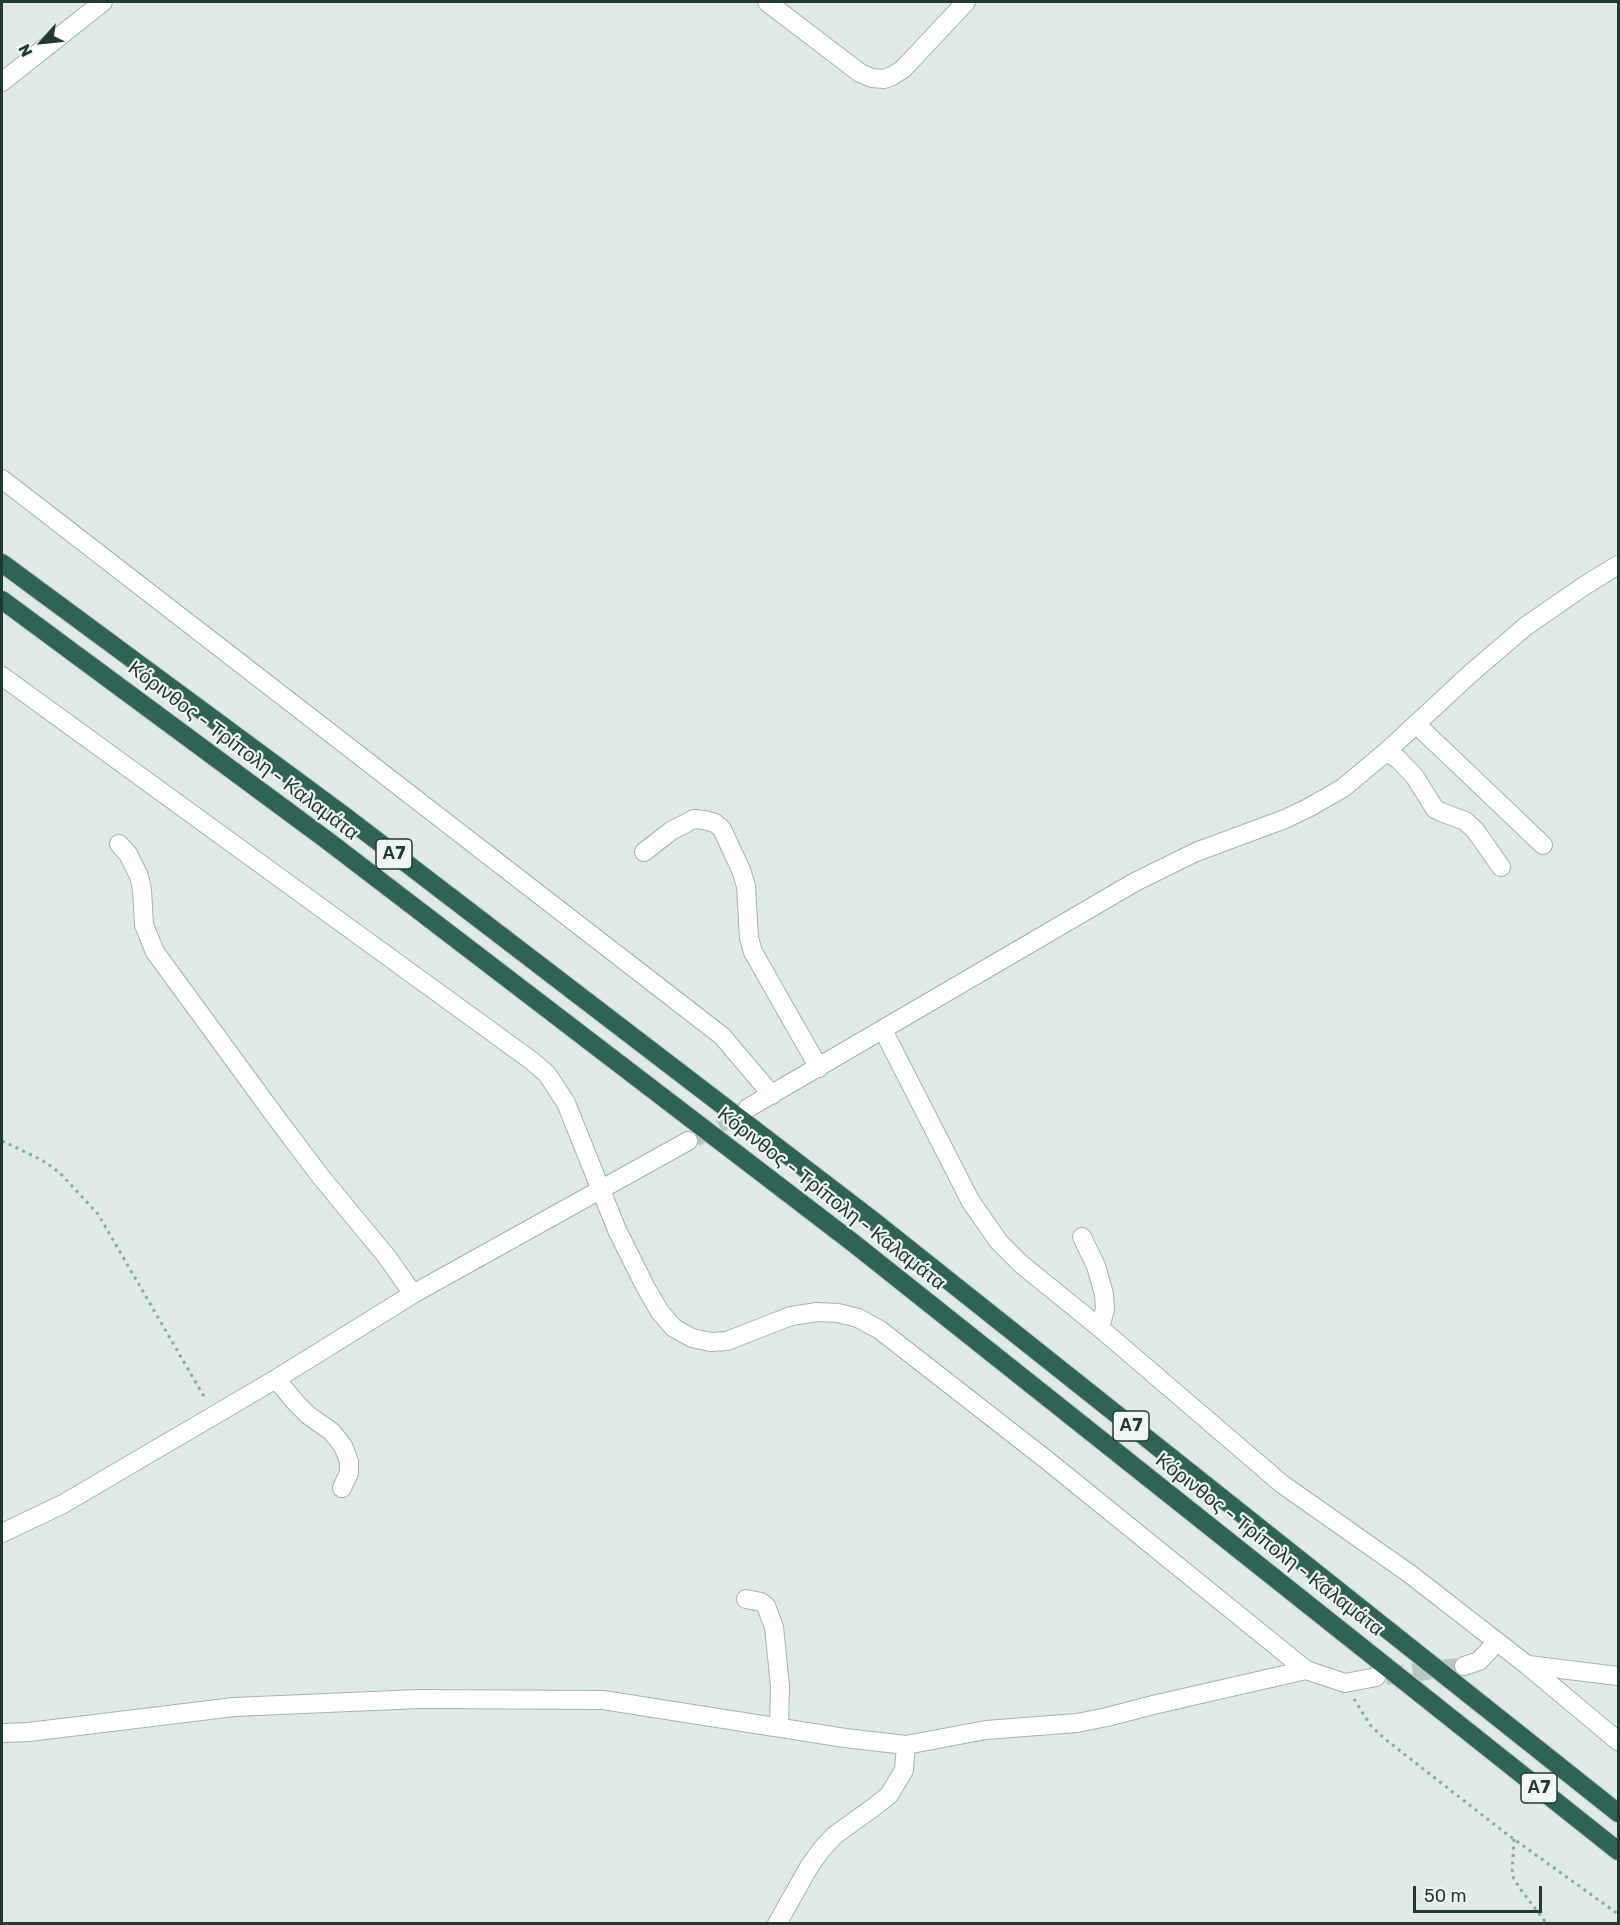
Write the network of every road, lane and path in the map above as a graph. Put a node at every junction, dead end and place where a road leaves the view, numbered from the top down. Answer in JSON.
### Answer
{"nodes":[{"id":1,"x":103,"y":2,"type":"edge"},
{"id":2,"x":767,"y":2,"type":"edge"},
{"id":3,"x":966,"y":2,"type":"edge"},
{"id":4,"x":2,"y":81,"type":"edge"},
{"id":5,"x":2,"y":479,"type":"edge"},
{"id":6,"x":2,"y":563,"type":"edge"},
{"id":7,"x":1618,"y":565,"type":"edge"},
{"id":8,"x":2,"y":600,"type":"edge"},
{"id":9,"x":2,"y":676,"type":"edge"},
{"id":10,"x":1416,"y":724,"type":"junction"},
{"id":11,"x":1386,"y":752,"type":"junction"},
{"id":12,"x":118,"y":844,"type":"dead end"},
{"id":13,"x":1544,"y":845,"type":"dead end"},
{"id":14,"x":644,"y":852,"type":"dead end"},
{"id":15,"x":1501,"y":867,"type":"dead end"},
{"id":16,"x":883,"y":1030,"type":"junction"},
{"id":17,"x":819,"y":1068,"type":"junction"},
{"id":18,"x":772,"y":1095,"type":"junction"},
{"id":19,"x":748,"y":1108,"type":"tunnel mouth"},
{"id":20,"x":2,"y":1141,"type":"edge"},
{"id":21,"x":688,"y":1141,"type":"tunnel mouth"},
{"id":22,"x":601,"y":1189,"type":"junction"},
{"id":23,"x":1082,"y":1237,"type":"dead end"},
{"id":24,"x":413,"y":1294,"type":"junction"},
{"id":25,"x":1100,"y":1328,"type":"junction"},
{"id":26,"x":276,"y":1379,"type":"junction"},
{"id":27,"x":215,"y":1415,"type":"junction"},
{"id":28,"x":342,"y":1488,"type":"dead end"},
{"id":29,"x":2,"y":1533,"type":"edge"},
{"id":30,"x":746,"y":1599,"type":"dead end"},
{"id":31,"x":1497,"y":1642,"type":"junction"},
{"id":32,"x":1527,"y":1665,"type":"junction"},
{"id":33,"x":1464,"y":1666,"type":"tunnel mouth"},
{"id":34,"x":1306,"y":1670,"type":"junction"},
{"id":35,"x":1618,"y":1676,"type":"edge"},
{"id":36,"x":1376,"y":1677,"type":"tunnel mouth"},
{"id":37,"x":1345,"y":1683,"type":"junction"},
{"id":38,"x":779,"y":1727,"type":"junction"},
{"id":39,"x":2,"y":1733,"type":"edge"},
{"id":40,"x":1618,"y":1741,"type":"edge"},
{"id":41,"x":906,"y":1745,"type":"junction"},
{"id":42,"x":1618,"y":1813,"type":"edge"},
{"id":43,"x":1514,"y":1839,"type":"junction"},
{"id":44,"x":1618,"y":1851,"type":"edge"},
{"id":45,"x":1618,"y":1914,"type":"edge"},
{"id":46,"x":777,"y":1923,"type":"edge"},
{"id":47,"x":1547,"y":1923,"type":"edge"}],
"edges":[{"from":1,"to":4,"type":"street"},
{"from":2,"to":3,"type":"street"},
{"from":5,"to":18,"type":"street"},
{"from":6,"to":42,"type":"highway","name":"Κόρινθος - Τρίπολη - Καλαμάτα","number":"Α7"},
{"from":7,"to":10,"type":"street"},
{"from":8,"to":44,"type":"highway","name":"Κόρινθος - Τρίπολη - Καλαμάτα","number":"Α7"},
{"from":9,"to":22,"type":"street"},
{"from":10,"to":11,"type":"street"},
{"from":10,"to":13,"type":"street"},
{"from":11,"to":15,"type":"street"},
{"from":11,"to":16,"type":"street"},
{"from":12,"to":24,"type":"street"},
{"from":14,"to":17,"type":"street"},
{"from":16,"to":17,"type":"street"},
{"from":16,"to":25,"type":"street"},
{"from":17,"to":18,"type":"street"},
{"from":18,"to":19,"type":"street"},
{"from":20,"to":27,"type":"path"},
{"from":21,"to":22,"type":"street"},
{"from":22,"to":24,"type":"street"},
{"from":22,"to":34,"type":"street"},
{"from":23,"to":25,"type":"street"},
{"from":24,"to":26,"type":"street"},
{"from":25,"to":31,"type":"street"},
{"from":26,"to":27,"type":"street"},
{"from":26,"to":28,"type":"street"},
{"from":27,"to":29,"type":"street"},
{"from":30,"to":38,"type":"street"},
{"from":31,"to":32,"type":"street"},
{"from":31,"to":33,"type":"street"},
{"from":32,"to":35,"type":"street"},
{"from":32,"to":40,"type":"street"},
{"from":34,"to":37,"type":"street"},
{"from":34,"to":41,"type":"street"},
{"from":36,"to":37,"type":"street"},
{"from":37,"to":43,"type":"path"},
{"from":38,"to":39,"type":"street"},
{"from":38,"to":41,"type":"street"},
{"from":41,"to":46,"type":"street"},
{"from":43,"to":45,"type":"path"},
{"from":43,"to":47,"type":"path"}]}
